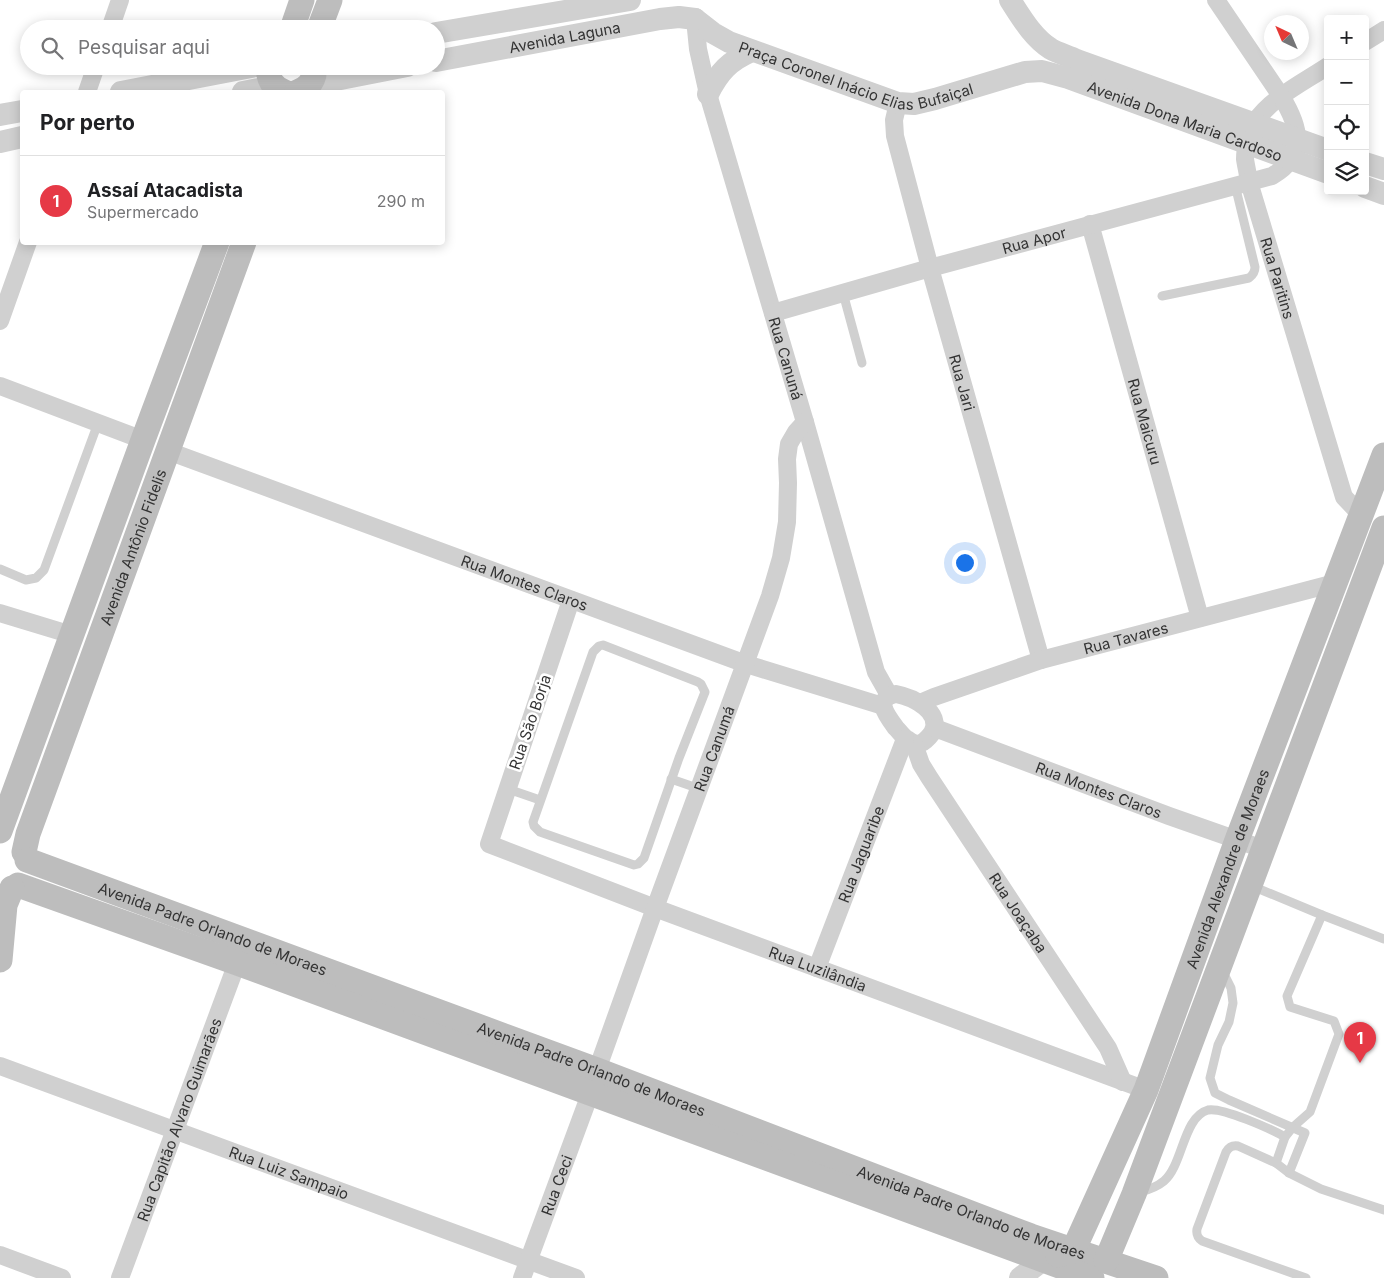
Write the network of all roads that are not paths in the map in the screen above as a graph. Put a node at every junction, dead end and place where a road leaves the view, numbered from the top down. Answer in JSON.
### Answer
{"nodes":[{"id":1,"x":120,"y":0,"type":"edge"},
{"id":2,"x":302,"y":0,"type":"edge"},
{"id":3,"x":330,"y":0,"type":"edge"},
{"id":4,"x":630,"y":0,"type":"edge"},
{"id":5,"x":1010,"y":0,"type":"edge"},
{"id":6,"x":1216,"y":0,"type":"edge"},
{"id":7,"x":696,"y":9,"type":"edge"},
{"id":8,"x":113,"y":20,"type":"edge"},
{"id":9,"x":295,"y":20,"type":"edge"},
{"id":10,"x":322,"y":20,"type":"edge"},
{"id":11,"x":1384,"y":30,"type":"edge"},
{"id":12,"x":445,"y":31,"type":"edge"},
{"id":13,"x":1369,"y":39,"type":"edge"},
{"id":14,"x":752,"y":51,"type":"junction"},
{"id":15,"x":445,"y":59,"type":"edge"},
{"id":16,"x":1324,"y":69,"type":"edge"},
{"id":17,"x":1042,"y":70,"type":"joint"},
{"id":18,"x":93,"y":75,"type":"edge"},
{"id":19,"x":209,"y":75,"type":"edge"},
{"id":20,"x":352,"y":75,"type":"edge"},
{"id":21,"x":290,"y":85,"type":"edge"},
{"id":22,"x":88,"y":90,"type":"edge"},
{"id":23,"x":131,"y":90,"type":"edge"},
{"id":24,"x":256,"y":90,"type":"edge"},
{"id":25,"x":708,"y":94,"type":"junction"},
{"id":26,"x":1281,"y":96,"type":"junction"},
{"id":27,"x":898,"y":103,"type":"junction"},
{"id":28,"x":20,"y":111,"type":"edge"},
{"id":29,"x":0,"y":115,"type":"edge"},
{"id":30,"x":1254,"y":124,"type":"junction"},
{"id":31,"x":20,"y":137,"type":"edge"},
{"id":32,"x":0,"y":142,"type":"edge"},
{"id":33,"x":1247,"y":145,"type":"junction"},
{"id":34,"x":1294,"y":150,"type":"junction"},
{"id":35,"x":1324,"y":150,"type":"edge"},
{"id":36,"x":1369,"y":164,"type":"edge"},
{"id":37,"x":1384,"y":169,"type":"edge"},
{"id":38,"x":1324,"y":171,"type":"edge"},
{"id":39,"x":1242,"y":184,"type":"junction"},
{"id":40,"x":1369,"y":188,"type":"edge"},
{"id":41,"x":1384,"y":194,"type":"edge"},
{"id":42,"x":1090,"y":224,"type":"junction"},
{"id":43,"x":27,"y":245,"type":"edge"},
{"id":44,"x":216,"y":245,"type":"edge"},
{"id":45,"x":243,"y":245,"type":"edge"},
{"id":46,"x":930,"y":268,"type":"junction"},
{"id":47,"x":843,"y":293,"type":"junction"},
{"id":48,"x":1162,"y":296,"type":"dead end"},
{"id":49,"x":773,"y":314,"type":"junction"},
{"id":50,"x":0,"y":321,"type":"edge"},
{"id":51,"x":862,"y":364,"type":"dead end"},
{"id":52,"x":0,"y":386,"type":"edge"},
{"id":53,"x":805,"y":422,"type":"junction"},
{"id":54,"x":98,"y":423,"type":"junction"},
{"id":55,"x":143,"y":440,"type":"junction"},
{"id":56,"x":168,"y":450,"type":"junction"},
{"id":57,"x":1384,"y":455,"type":"edge"},
{"id":58,"x":1361,"y":515,"type":"junction"},
{"id":59,"x":1384,"y":528,"type":"edge"},
{"id":60,"x":0,"y":569,"type":"edge"},
{"id":61,"x":1335,"y":583,"type":"junction"},
{"id":62,"x":572,"y":600,"type":"junction"},
{"id":63,"x":0,"y":613,"type":"edge"},
{"id":64,"x":1200,"y":618,"type":"junction"},
{"id":65,"x":72,"y":635,"type":"junction"},
{"id":66,"x":1041,"y":660,"type":"junction"},
{"id":67,"x":746,"y":664,"type":"junction"},
{"id":68,"x":886,"y":700,"type":"junction"},
{"id":69,"x":920,"y":703,"type":"junction"},
{"id":70,"x":935,"y":728,"type":"junction"},
{"id":71,"x":910,"y":741,"type":"junction"},
{"id":72,"x":671,"y":779,"type":"junction"},
{"id":73,"x":508,"y":789,"type":"junction"},
{"id":74,"x":700,"y":789,"type":"junction"},
{"id":75,"x":540,"y":800,"type":"junction"},
{"id":76,"x":0,"y":831,"type":"edge"},
{"id":77,"x":0,"y":839,"type":"edge"},
{"id":78,"x":1237,"y":840,"type":"junction"},
{"id":79,"x":489,"y":844,"type":"joint"},
{"id":80,"x":1263,"y":849,"type":"junction"},
{"id":81,"x":26,"y":856,"type":"junction"},
{"id":82,"x":1250,"y":885,"type":"junction"},
{"id":83,"x":10,"y":888,"type":"edge"},
{"id":84,"x":655,"y":908,"type":"junction"},
{"id":85,"x":1322,"y":915,"type":"junction"},
{"id":86,"x":1384,"y":939,"type":"edge"},
{"id":87,"x":0,"y":960,"type":"edge"},
{"id":88,"x":238,"y":963,"type":"junction"},
{"id":89,"x":1220,"y":966,"type":"junction"},
{"id":90,"x":817,"y":968,"type":"junction"},
{"id":91,"x":0,"y":1066,"type":"edge"},
{"id":92,"x":597,"y":1070,"type":"junction"},
{"id":93,"x":1123,"y":1082,"type":"junction"},
{"id":94,"x":1146,"y":1090,"type":"junction"},
{"id":95,"x":590,"y":1094,"type":"junction"},
{"id":96,"x":1293,"y":1127,"type":"junction"},
{"id":97,"x":175,"y":1130,"type":"junction"},
{"id":98,"x":1284,"y":1137,"type":"junction"},
{"id":99,"x":1276,"y":1163,"type":"junction"},
{"id":100,"x":1289,"y":1173,"type":"junction"},
{"id":101,"x":1134,"y":1194,"type":"junction"},
{"id":102,"x":1384,"y":1210,"type":"edge"},
{"id":103,"x":0,"y":1255,"type":"edge"},
{"id":104,"x":528,"y":1260,"type":"junction"},
{"id":105,"x":1059,"y":1264,"type":"edge"},
{"id":106,"x":1099,"y":1270,"type":"edge"},
{"id":107,"x":62,"y":1278,"type":"edge"},
{"id":108,"x":120,"y":1278,"type":"edge"},
{"id":109,"x":522,"y":1278,"type":"edge"},
{"id":110,"x":576,"y":1278,"type":"edge"},
{"id":111,"x":1020,"y":1278,"type":"edge"},
{"id":112,"x":1156,"y":1278,"type":"edge"},
{"id":113,"x":1306,"y":1278,"type":"edge"}],
"edges":[{"from":1,"to":8,"type":"street"},
{"from":2,"to":9,"type":"main road"},
{"from":3,"to":10,"type":"main road"},
{"from":4,"to":12,"type":"street","name":"Avenida Laguna"},
{"from":5,"to":30,"type":"street","name":"Avenida Dona Maria Cardoso"},
{"from":6,"to":26,"type":"street"},
{"from":7,"to":14,"type":"street","name":"Praça Coronel Inácio Elias Bufaiçal"},
{"from":7,"to":15,"type":"street","name":"Avenida Laguna"},
{"from":7,"to":25,"type":"street","name":"Rua Canuná"},
{"from":11,"to":13,"type":"street"},
{"from":14,"to":25,"type":"street"},
{"from":14,"to":27,"type":"street","name":"Praça Coronel Inácio Elias Bufaiçal"},
{"from":16,"to":26,"type":"street","name":"Rua Paritins"},
{"from":17,"to":27,"type":"street","name":"Praça Coronel Inácio Elias Bufaiçal"},
{"from":17,"to":33,"type":"street","name":"Avenida Dona Maria Cardoso"},
{"from":18,"to":22,"type":"street"},
{"from":19,"to":23,"type":"street"},
{"from":20,"to":21,"type":"street"},
{"from":21,"to":24,"type":"street"},
{"from":25,"to":49,"type":"street","name":"Rua Canuná"},
{"from":26,"to":30,"type":"street","name":"Rua Paritins"},
{"from":26,"to":34,"type":"street"},
{"from":27,"to":46,"type":"street","name":"Rua Jari"},
{"from":28,"to":29,"type":"street"},
{"from":30,"to":33,"type":"street","name":"Rua Paritins"},
{"from":30,"to":34,"type":"street","name":"Avenida Dona Maria Cardoso"},
{"from":31,"to":32,"type":"street"},
{"from":33,"to":34,"type":"street","name":"Avenida Dona Maria Cardoso"},
{"from":33,"to":39,"type":"street","name":"Rua Paritins"},
{"from":34,"to":35,"type":"street","name":"Avenida Dona Maria Cardoso"},
{"from":34,"to":38,"type":"street","name":"Avenida Dona Maria Cardoso"},
{"from":34,"to":39,"type":"street","name":"Rua Apor"},
{"from":36,"to":37,"type":"street"},
{"from":39,"to":42,"type":"street","name":"Rua Apor"},
{"from":39,"to":48,"type":"lane"},
{"from":39,"to":58,"type":"street","name":"Rua Paritins"},
{"from":40,"to":41,"type":"street"},
{"from":42,"to":46,"type":"street","name":"Rua Apor"},
{"from":42,"to":64,"type":"street","name":"Rua Maicuru"},
{"from":43,"to":50,"type":"street"},
{"from":44,"to":55,"type":"main road","name":"Avenida Antônio Fidelis"},
{"from":45,"to":56,"type":"main road","name":"Avenida Antônio Fidelis"},
{"from":46,"to":47,"type":"street","name":"Rua Apor"},
{"from":46,"to":66,"type":"street","name":"Rua Jari"},
{"from":47,"to":49,"type":"street","name":"Rua Apor"},
{"from":47,"to":51,"type":"lane"},
{"from":49,"to":53,"type":"street","name":"Rua Canuná"},
{"from":52,"to":54,"type":"street"},
{"from":53,"to":67,"type":"street","name":"Rua Canumá"},
{"from":53,"to":68,"type":"street","name":"Rua Canuná"},
{"from":54,"to":55,"type":"street"},
{"from":54,"to":60,"type":"lane"},
{"from":55,"to":65,"type":"main road","name":"Avenida Antônio Fidelis"},
{"from":56,"to":62,"type":"street","name":"Rua Montes Claros"},
{"from":56,"to":81,"type":"main road","name":"Avenida Antônio Fidelis"},
{"from":57,"to":58,"type":"main road","name":"Avenida Alexandre de Moraes"},
{"from":58,"to":61,"type":"main road","name":"Avenida Alexandre de Moraes"},
{"from":59,"to":80,"type":"main road","name":"Avenida Alexandre de Moraes"},
{"from":61,"to":64,"type":"street","name":"Rua Tavares"},
{"from":61,"to":78,"type":"main road","name":"Avenida Alexandre de Moraes"},
{"from":62,"to":67,"type":"street","name":"Rua Montes Claros"},
{"from":62,"to":73,"type":"street","name":"Rua São Borja"},
{"from":63,"to":65,"type":"street"},
{"from":64,"to":66,"type":"street","name":"Rua Tavares"},
{"from":65,"to":76,"type":"main road","name":"Avenida Antônio Fidelis"},
{"from":66,"to":69,"type":"street","name":"Rua Tavares"},
{"from":67,"to":68,"type":"street","name":"Rua Montes Claros"},
{"from":67,"to":74,"type":"street","name":"Rua Canumá"},
{"from":68,"to":69,"type":"street"},
{"from":68,"to":71,"type":"street"},
{"from":69,"to":70,"type":"street"},
{"from":70,"to":71,"type":"street"},
{"from":70,"to":78,"type":"street","name":"Rua Montes Claros"},
{"from":71,"to":90,"type":"street","name":"Rua Jaguaribe"},
{"from":71,"to":93,"type":"street","name":"Rua Joaçaba"},
{"from":72,"to":74,"type":"lane"},
{"from":72,"to":75,"type":"lane"},
{"from":72,"to":75,"type":"lane"},
{"from":73,"to":75,"type":"lane"},
{"from":73,"to":79,"type":"street","name":"Rua São Borja"},
{"from":74,"to":84,"type":"street","name":"Rua Canumá"},
{"from":77,"to":81,"type":"main road","name":"Avenida Padre Orlando de Moraes"},
{"from":78,"to":80,"type":"street","name":"Rua Montes Claros"},
{"from":78,"to":94,"type":"main road","name":"Avenida Alexandre de Moraes"},
{"from":79,"to":84,"type":"street","name":"Rua Luzilândia"},
{"from":80,"to":82,"type":"main road","name":"Avenida Alexandre de Moraes"},
{"from":81,"to":83,"type":"main road","name":"Avenida Antônio Fidelis"},
{"from":81,"to":92,"type":"main road","name":"Avenida Padre Orlando de Moraes"},
{"from":82,"to":85,"type":"lane"},
{"from":82,"to":89,"type":"main road","name":"Avenida Alexandre de Moraes"},
{"from":83,"to":87,"type":"main road","name":"Avenida Antônio Fidelis"},
{"from":83,"to":88,"type":"main road","name":"Avenida Padre Orlando de Moraes"},
{"from":84,"to":90,"type":"street","name":"Rua Luzilândia"},
{"from":84,"to":92,"type":"street","name":"Rua Canumá"},
{"from":85,"to":86,"type":"lane"},
{"from":85,"to":96,"type":"lane"},
{"from":88,"to":95,"type":"main road","name":"Avenida Padre Orlando de Moraes"},
{"from":88,"to":97,"type":"street","name":"Rua Capitão Alvaro Guimarães"},
{"from":89,"to":96,"type":"lane"},
{"from":89,"to":101,"type":"main road","name":"Avenida Alexandre de Moraes"},
{"from":90,"to":93,"type":"street","name":"Rua Luzilândia"},
{"from":91,"to":97,"type":"street","name":"Rua Luiz Sampaio"},
{"from":92,"to":105,"type":"main road","name":"Avenida Padre Orlando de Moraes"},
{"from":93,"to":94,"type":"street","name":"Rua Luzilândia"},
{"from":94,"to":105,"type":"main road","name":"Avenida Alexandre de Moraes"},
{"from":95,"to":104,"type":"street","name":"Rua Ceci"},
{"from":95,"to":105,"type":"main road","name":"Avenida Padre Orlando de Moraes"},
{"from":96,"to":98,"type":"lane"},
{"from":96,"to":100,"type":"lane"},
{"from":97,"to":104,"type":"street","name":"Rua Luiz Sampaio"},
{"from":97,"to":108,"type":"street","name":"Rua Capitão Alvaro Guimarães"},
{"from":98,"to":99,"type":"lane"},
{"from":98,"to":101,"type":"lane"},
{"from":99,"to":100,"type":"lane"},
{"from":99,"to":113,"type":"lane"},
{"from":100,"to":102,"type":"lane"},
{"from":101,"to":106,"type":"main road","name":"Avenida Alexandre de Moraes"},
{"from":103,"to":107,"type":"street"},
{"from":104,"to":109,"type":"street","name":"Rua Ceci"},
{"from":104,"to":110,"type":"street","name":"Rua Luiz Sampaio"},
{"from":105,"to":106,"type":"main road"},
{"from":105,"to":111,"type":"street"},
{"from":106,"to":112,"type":"main road"}]}
